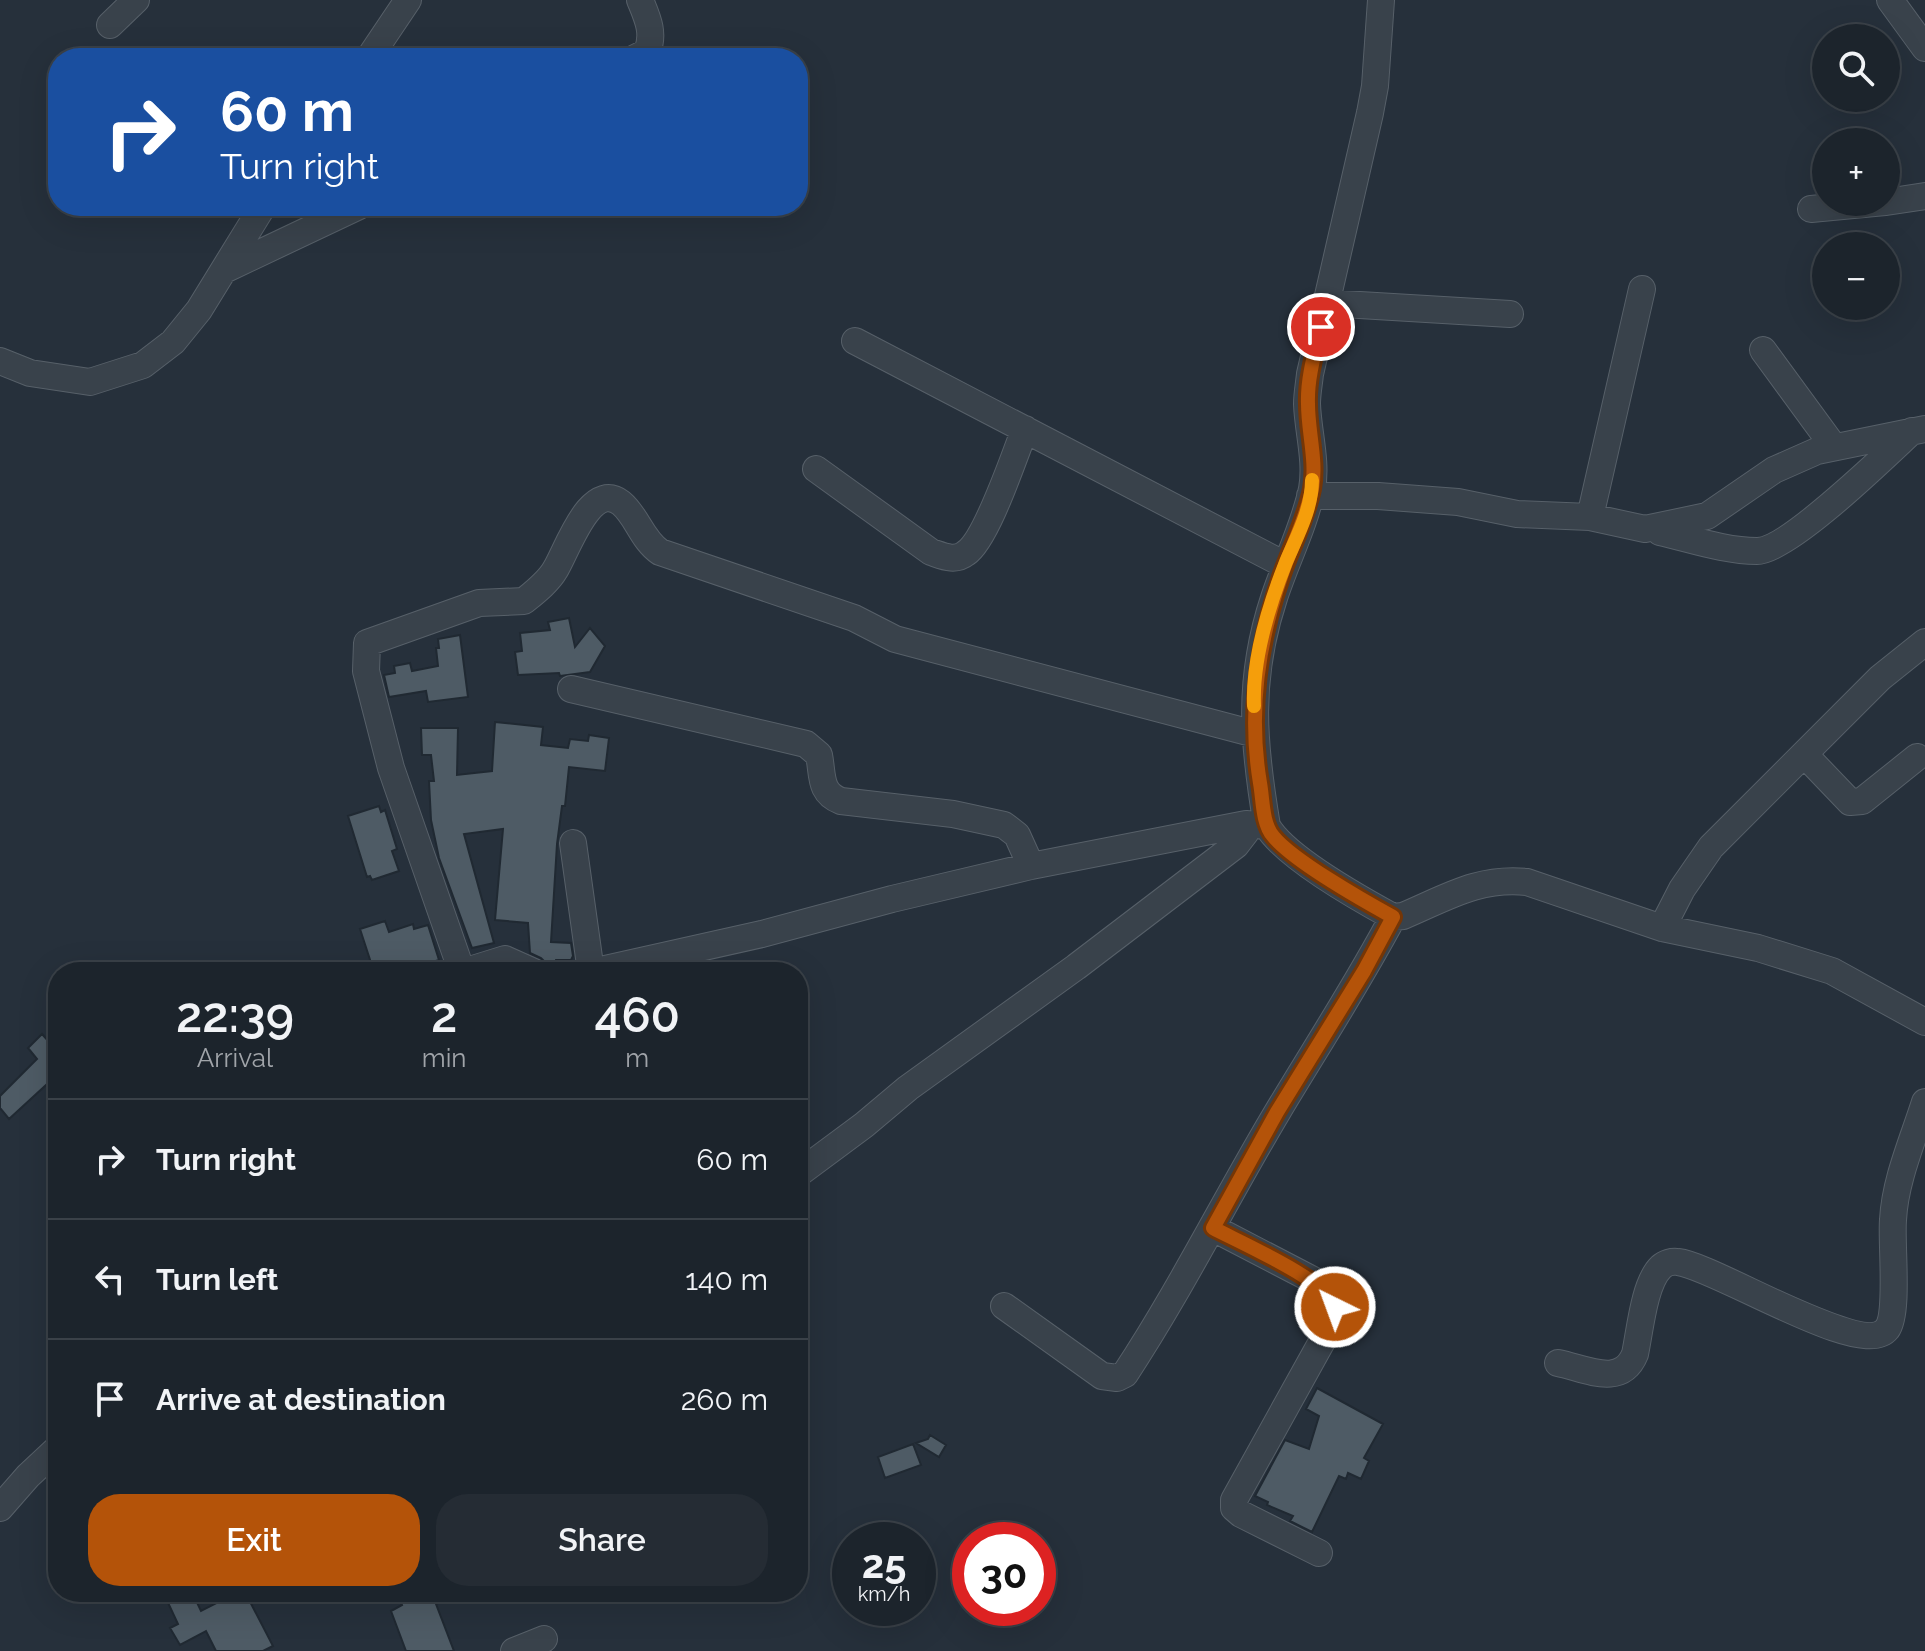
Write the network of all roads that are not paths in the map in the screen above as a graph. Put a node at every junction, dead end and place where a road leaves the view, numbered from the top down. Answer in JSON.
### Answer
{"nodes":[{"id":1,"x":136,"y":0,"type":"edge"},
{"id":2,"x":408,"y":0,"type":"edge"},
{"id":3,"x":640,"y":0,"type":"edge"},
{"id":4,"x":1381,"y":0,"type":"edge"},
{"id":5,"x":1890,"y":0,"type":"edge"},
{"id":6,"x":110,"y":25,"type":"dead end"},
{"id":7,"x":376,"y":48,"type":"edge"},
{"id":8,"x":648,"y":48,"type":"edge"},
{"id":9,"x":1925,"y":48,"type":"edge"},
{"id":10,"x":1925,"y":196,"type":"edge"},
{"id":11,"x":1900,"y":200,"type":"edge"},
{"id":12,"x":257,"y":216,"type":"edge"},
{"id":13,"x":338,"y":216,"type":"edge"},
{"id":14,"x":224,"y":270,"type":"junction"},
{"id":15,"x":1642,"y":289,"type":"dead end"},
{"id":16,"x":1326,"y":303,"type":"junction"},
{"id":17,"x":1510,"y":314,"type":"dead end"},
{"id":18,"x":855,"y":341,"type":"dead end"},
{"id":19,"x":1763,"y":350,"type":"dead end"},
{"id":20,"x":0,"y":361,"type":"edge"},
{"id":21,"x":1025,"y":429,"type":"junction"},
{"id":22,"x":1918,"y":430,"type":"edge"},
{"id":23,"x":1834,"y":447,"type":"junction"},
{"id":24,"x":816,"y":469,"type":"dead end"},
{"id":25,"x":1310,"y":496,"type":"junction"},
{"id":26,"x":1590,"y":517,"type":"junction"},
{"id":27,"x":1645,"y":529,"type":"junction"},
{"id":28,"x":1285,"y":565,"type":"junction"},
{"id":29,"x":1925,"y":642,"type":"edge"},
{"id":30,"x":571,"y":689,"type":"dead end"},
{"id":31,"x":1255,"y":734,"type":"junction"},
{"id":32,"x":1805,"y":755,"type":"junction"},
{"id":33,"x":1917,"y":757,"type":"dead end"},
{"id":34,"x":1257,"y":825,"type":"junction"},
{"id":35,"x":573,"y":843,"type":"dead end"},
{"id":36,"x":1031,"y":866,"type":"junction"},
{"id":37,"x":1393,"y":917,"type":"junction"},
{"id":38,"x":1662,"y":928,"type":"junction"},
{"id":39,"x":459,"y":962,"type":"edge"},
{"id":40,"x":590,"y":962,"type":"edge"},
{"id":41,"x":668,"y":962,"type":"edge"},
{"id":42,"x":1925,"y":1022,"type":"edge"},
{"id":43,"x":1925,"y":1102,"type":"edge"},
{"id":44,"x":808,"y":1167,"type":"edge"},
{"id":45,"x":1213,"y":1228,"type":"junction"},
{"id":46,"x":1004,"y":1306,"type":"dead end"},
{"id":47,"x":1558,"y":1363,"type":"dead end"},
{"id":48,"x":48,"y":1457,"type":"edge"},
{"id":49,"x":0,"y":1508,"type":"edge"},
{"id":50,"x":1319,"y":1553,"type":"dead end"},
{"id":51,"x":544,"y":1639,"type":"dead end"},
{"id":52,"x":514,"y":1651,"type":"edge"}],
"edges":[{"from":1,"to":6,"type":"street"},
{"from":2,"to":7,"type":"street"},
{"from":3,"to":8,"type":"street"},
{"from":4,"to":16,"type":"street"},
{"from":5,"to":9,"type":"street"},
{"from":10,"to":11,"type":"street"},
{"from":12,"to":14,"type":"street"},
{"from":13,"to":14,"type":"street"},
{"from":14,"to":20,"type":"street"},
{"from":15,"to":26,"type":"street"},
{"from":16,"to":17,"type":"street"},
{"from":16,"to":25,"type":"street"},
{"from":18,"to":21,"type":"street"},
{"from":19,"to":23,"type":"street"},
{"from":21,"to":24,"type":"street"},
{"from":21,"to":28,"type":"street"},
{"from":22,"to":23,"type":"street"},
{"from":22,"to":27,"type":"street"},
{"from":23,"to":27,"type":"street"},
{"from":25,"to":26,"type":"street"},
{"from":25,"to":28,"type":"street"},
{"from":26,"to":27,"type":"street"},
{"from":28,"to":31,"type":"street"},
{"from":29,"to":32,"type":"street"},
{"from":30,"to":36,"type":"street"},
{"from":31,"to":34,"type":"street"},
{"from":31,"to":39,"type":"street"},
{"from":32,"to":33,"type":"street"},
{"from":32,"to":38,"type":"street"},
{"from":34,"to":36,"type":"street"},
{"from":34,"to":37,"type":"street"},
{"from":34,"to":44,"type":"street"},
{"from":35,"to":40,"type":"street"},
{"from":36,"to":41,"type":"street"},
{"from":37,"to":38,"type":"street"},
{"from":37,"to":45,"type":"street"},
{"from":38,"to":42,"type":"street"},
{"from":43,"to":47,"type":"street"},
{"from":45,"to":46,"type":"street"},
{"from":45,"to":50,"type":"street"},
{"from":48,"to":49,"type":"street"},
{"from":51,"to":52,"type":"street"}]}
